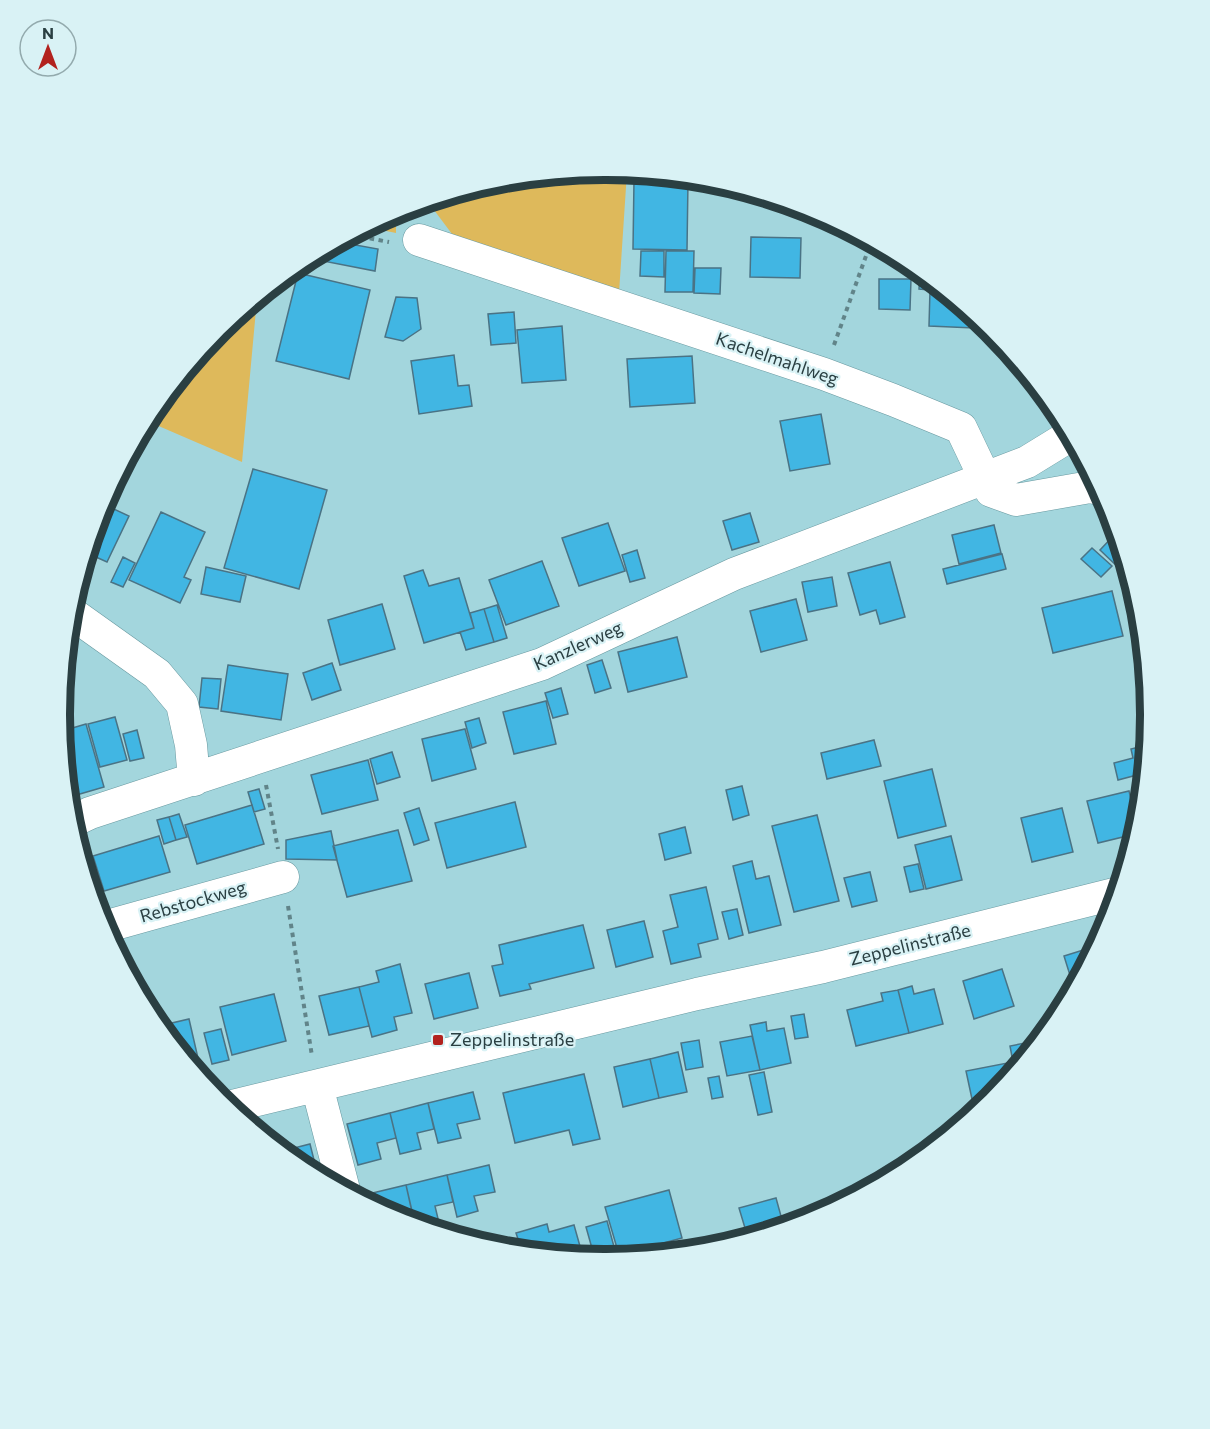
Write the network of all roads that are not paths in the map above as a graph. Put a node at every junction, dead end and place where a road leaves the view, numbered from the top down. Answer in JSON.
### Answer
{"nodes":[{"id":1,"x":419,"y":240,"type":"road end"},
{"id":2,"x":1063,"y":440,"type":"edge"},
{"id":3,"x":984,"y":478,"type":"junction"},
{"id":4,"x":1088,"y":487,"type":"edge"},
{"id":5,"x":79,"y":619,"type":"edge"},
{"id":6,"x":194,"y":780,"type":"junction"},
{"id":7,"x":81,"y":817,"type":"edge"},
{"id":8,"x":283,"y":877,"type":"road end"},
{"id":9,"x":1107,"y":896,"type":"edge"},
{"id":10,"x":114,"y":924,"type":"edge"},
{"id":11,"x":317,"y":1086,"type":"junction"},
{"id":12,"x":240,"y":1104,"type":"edge"},
{"id":13,"x":342,"y":1179,"type":"edge"}],
"edges":[{"from":1,"to":3,"type":"street","name":"Kachelmahlweg"},
{"from":2,"to":3,"type":"street","name":"Kanzlerweg"},
{"from":3,"to":4,"type":"street","name":"Kachelmahlweg"},
{"from":3,"to":6,"type":"street","name":"Kanzlerweg"},
{"from":5,"to":6,"type":"street"},
{"from":6,"to":7,"type":"street","name":"Kanzlerweg"},
{"from":8,"to":10,"type":"street","name":"Rebstockweg"},
{"from":9,"to":11,"type":"street","name":"Zeppelinstraße"},
{"from":11,"to":12,"type":"street","name":"Zeppelinstraße"},
{"from":11,"to":13,"type":"street"}]}
